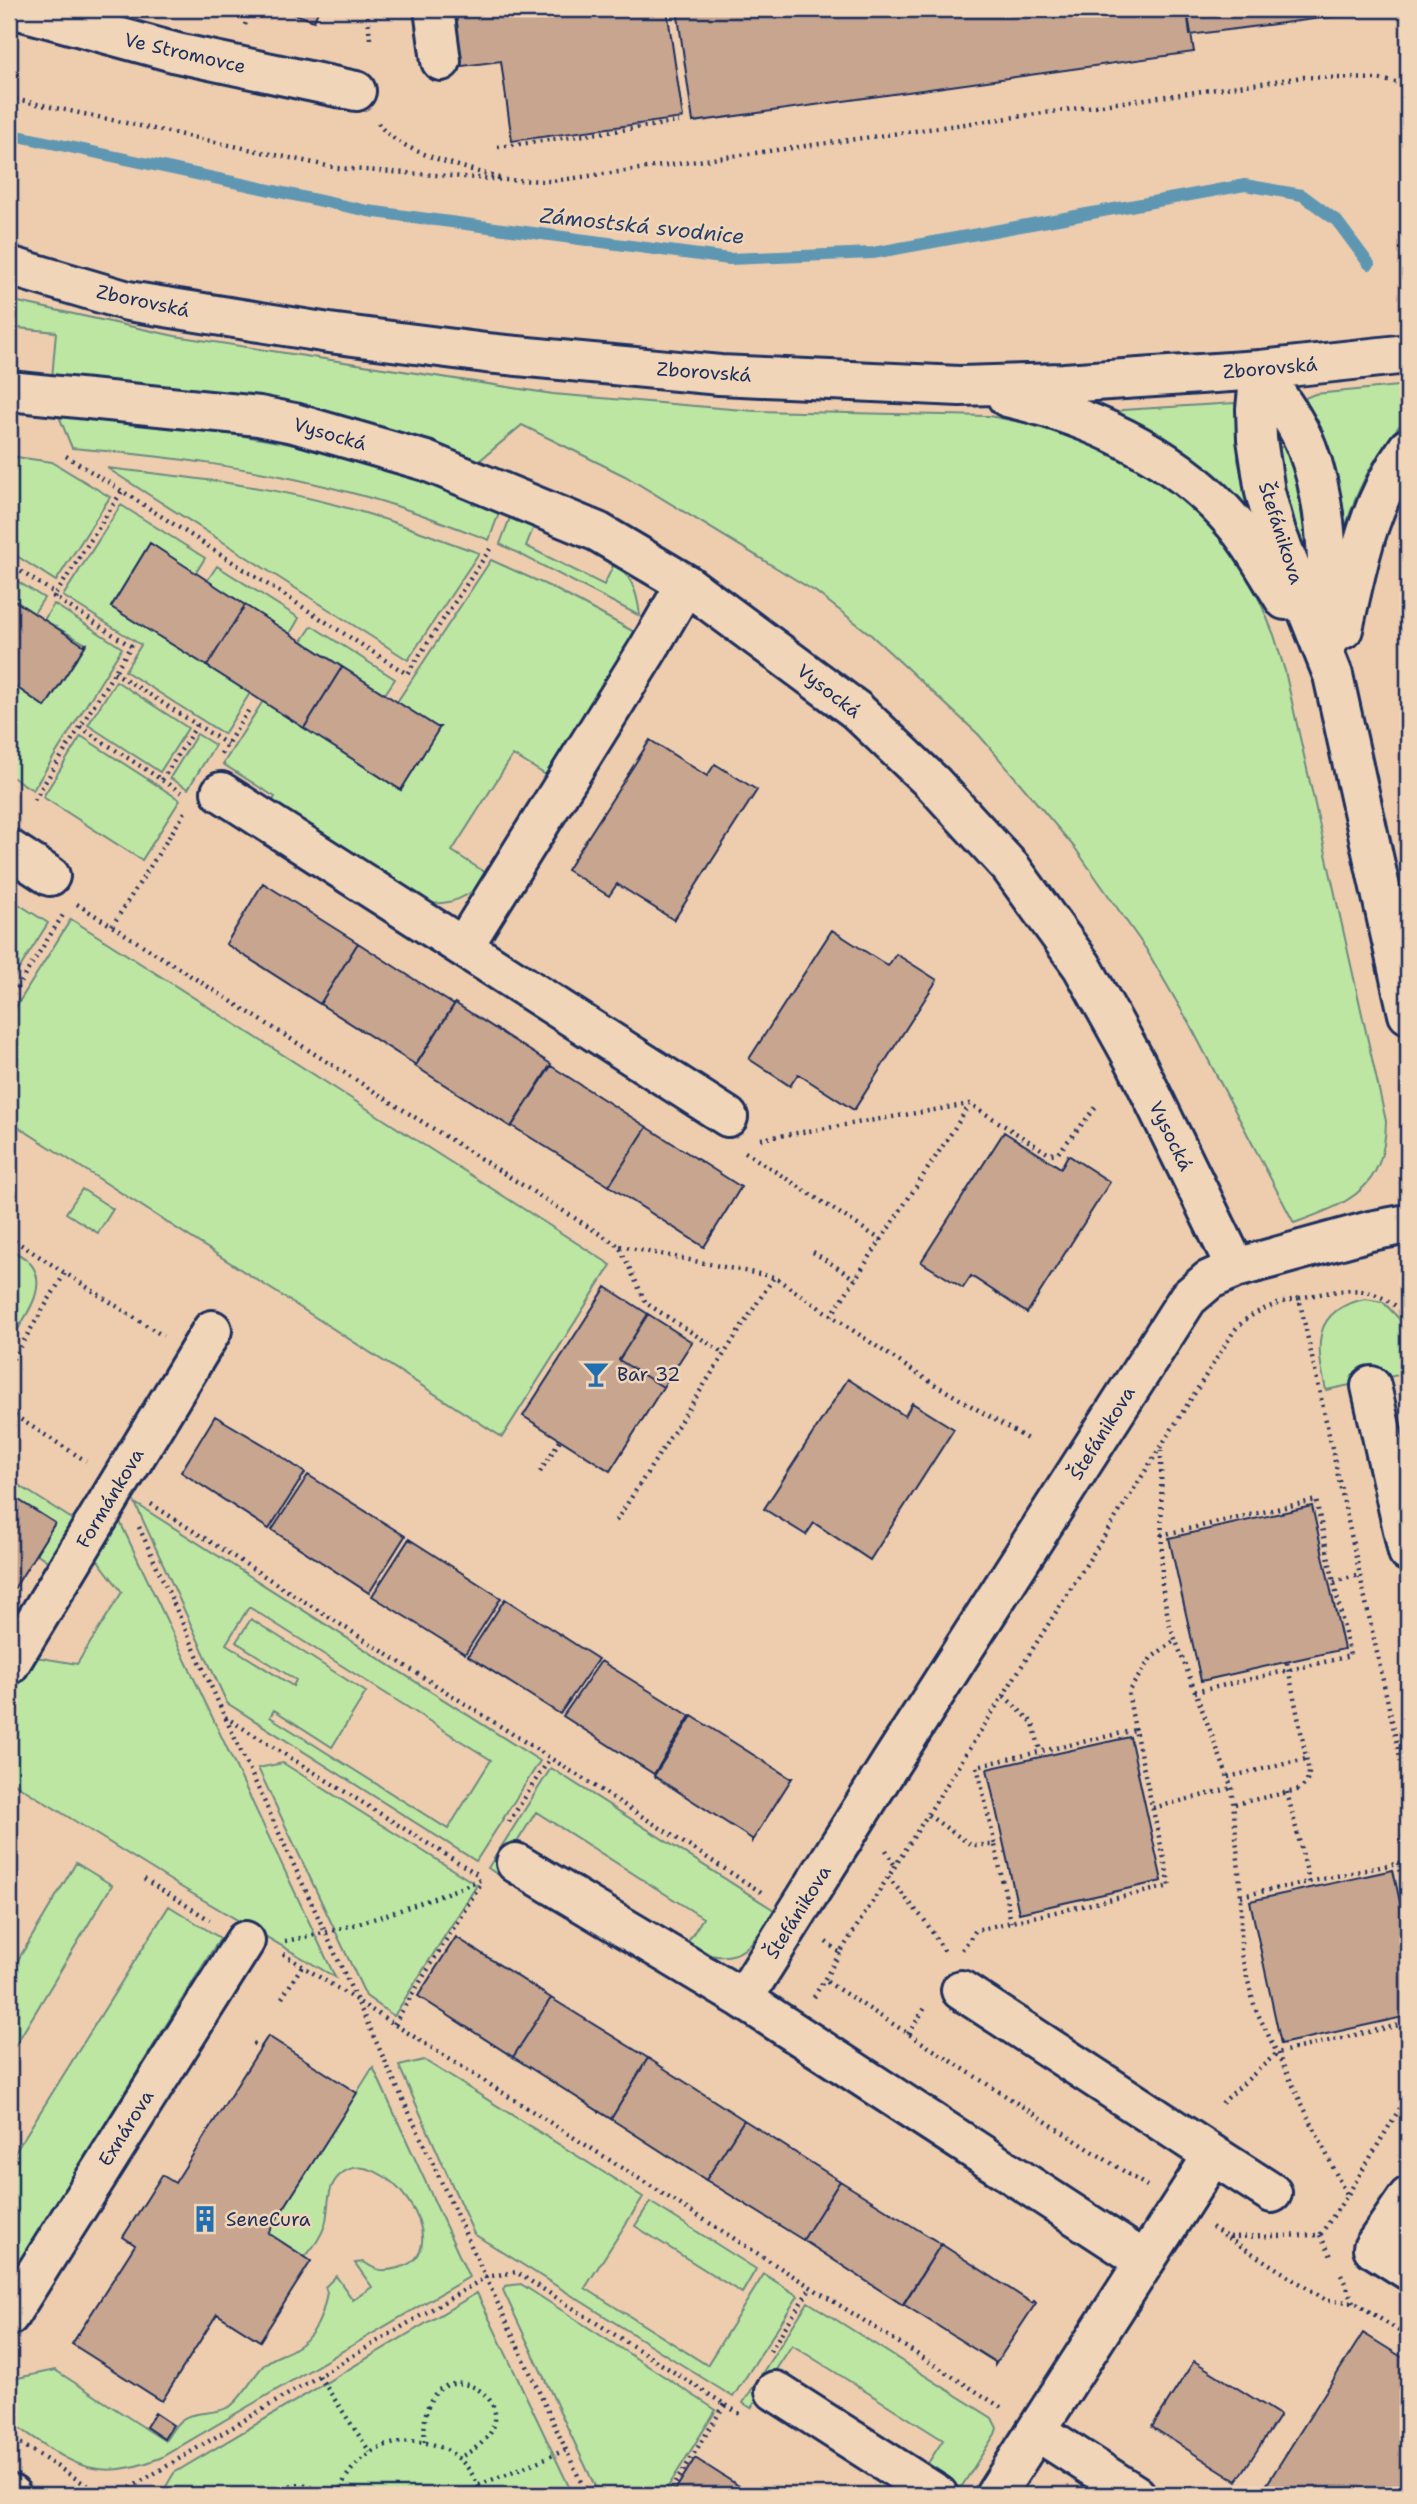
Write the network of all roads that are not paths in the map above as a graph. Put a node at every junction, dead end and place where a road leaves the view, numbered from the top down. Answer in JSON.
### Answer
{"nodes":[{"id":1,"x":15,"y":9,"type":"edge"},
{"id":2,"x":434,"y":9,"type":"edge"},
{"id":3,"x":441,"y":61,"type":"dead end"},
{"id":4,"x":356,"y":91,"type":"road end"},
{"id":5,"x":9,"y":266,"type":"edge"},
{"id":6,"x":1408,"y":354,"type":"edge"},
{"id":7,"x":1260,"y":370,"type":"junction"},
{"id":8,"x":960,"y":386,"type":"junction"},
{"id":9,"x":9,"y":391,"type":"edge"},
{"id":10,"x":1408,"y":448,"type":"edge"},
{"id":11,"x":686,"y":584,"type":"junction"},
{"id":12,"x":1332,"y":675,"type":"junction"},
{"id":13,"x":220,"y":774,"type":"road end"},
{"id":14,"x":9,"y":849,"type":"edge"},
{"id":15,"x":61,"y":888,"type":"road end"},
{"id":16,"x":463,"y":947,"type":"junction"},
{"id":17,"x":1408,"y":1014,"type":"edge"},
{"id":18,"x":728,"y":1117,"type":"dead end"},
{"id":19,"x":1408,"y":1224,"type":"edge"},
{"id":20,"x":1236,"y":1268,"type":"junction"},
{"id":21,"x":212,"y":1330,"type":"dead end"},
{"id":22,"x":1371,"y":1387,"type":"dead end"},
{"id":23,"x":1408,"y":1552,"type":"edge"},
{"id":24,"x":9,"y":1665,"type":"edge"},
{"id":25,"x":497,"y":1858,"type":"road end"},
{"id":26,"x":259,"y":1942,"type":"road end"},
{"id":27,"x":951,"y":1978,"type":"road end"},
{"id":28,"x":743,"y":1999,"type":"junction"},
{"id":29,"x":1213,"y":2155,"type":"junction"},
{"id":30,"x":1272,"y":2193,"type":"dead end"},
{"id":31,"x":1408,"y":2197,"type":"edge"},
{"id":32,"x":1145,"y":2261,"type":"junction"},
{"id":33,"x":1408,"y":2270,"type":"edge"},
{"id":34,"x":9,"y":2316,"type":"edge"},
{"id":35,"x":775,"y":2391,"type":"dead end"},
{"id":36,"x":1037,"y":2431,"type":"junction"},
{"id":37,"x":938,"y":2495,"type":"edge"},
{"id":38,"x":995,"y":2495,"type":"edge"},
{"id":39,"x":1136,"y":2495,"type":"edge"}],
"edges":[{"from":1,"to":4,"type":"street","name":"Ve Stromovce"},
{"from":2,"to":3,"type":"street"},
{"from":5,"to":8,"type":"street","name":"Zborovská"},
{"from":6,"to":7,"type":"street","name":"Zborovská"},
{"from":7,"to":8,"type":"street","name":"Zborovská"},
{"from":7,"to":12,"type":"street","name":"Štefánikova"},
{"from":7,"to":12,"type":"street","name":"Štefánikova"},
{"from":8,"to":12,"type":"street","name":"Štefánikova"},
{"from":9,"to":11,"type":"street","name":"Vysocká"},
{"from":10,"to":12,"type":"street"},
{"from":11,"to":16,"type":"street"},
{"from":11,"to":20,"type":"street","name":"Vysocká"},
{"from":12,"to":17,"type":"street","name":"Štefánikova"},
{"from":13,"to":16,"type":"street"},
{"from":14,"to":15,"type":"street"},
{"from":16,"to":18,"type":"street"},
{"from":19,"to":20,"type":"street"},
{"from":20,"to":28,"type":"street","name":"Štefánikova"},
{"from":21,"to":24,"type":"street","name":"Formánkova"},
{"from":22,"to":23,"type":"street"},
{"from":25,"to":28,"type":"street"},
{"from":26,"to":34,"type":"street","name":"Exnárova"},
{"from":27,"to":29,"type":"street"},
{"from":28,"to":32,"type":"street"},
{"from":29,"to":30,"type":"street"},
{"from":29,"to":32,"type":"street"},
{"from":31,"to":33,"type":"street"},
{"from":32,"to":36,"type":"street"},
{"from":35,"to":37,"type":"street"},
{"from":36,"to":38,"type":"street"},
{"from":36,"to":39,"type":"street"}]}
